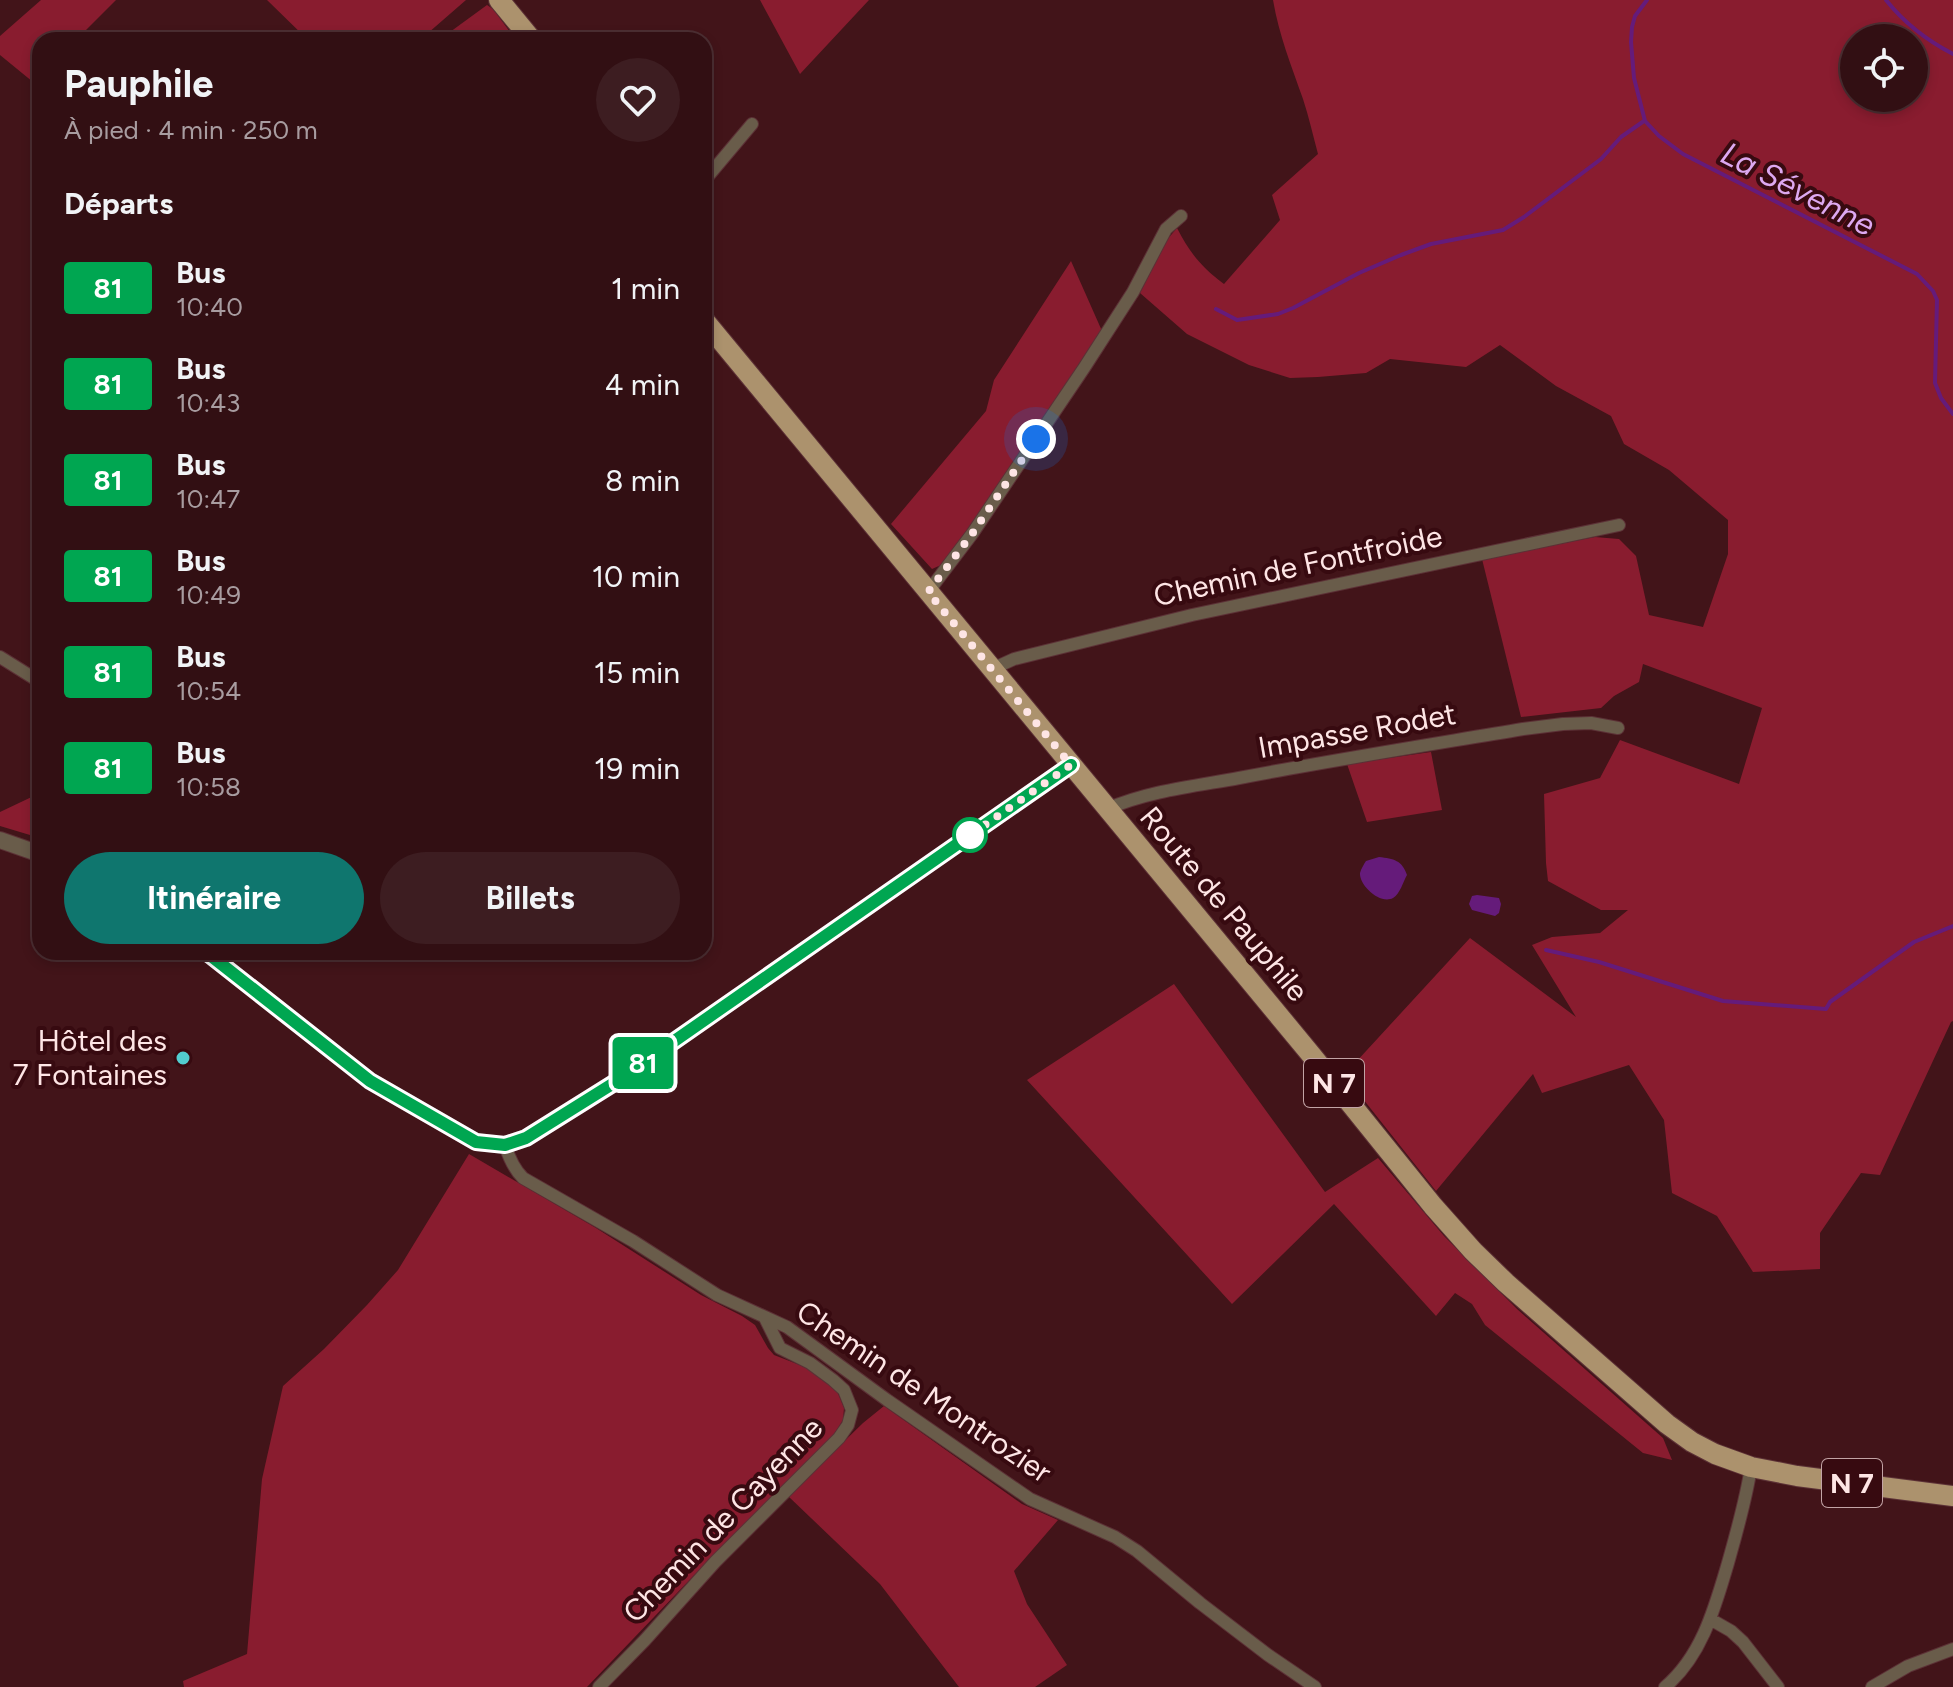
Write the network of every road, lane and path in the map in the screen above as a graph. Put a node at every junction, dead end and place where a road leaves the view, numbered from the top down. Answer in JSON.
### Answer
{"nodes":[{"id":1,"x":499,"y":0,"type":"edge"},
{"id":2,"x":525,"y":32,"type":"edge"},
{"id":3,"x":752,"y":124,"type":"dead end"},
{"id":4,"x":712,"y":172,"type":"edge"},
{"id":5,"x":1181,"y":216,"type":"dead end"},
{"id":6,"x":712,"y":330,"type":"edge"},
{"id":7,"x":1619,"y":525,"type":"dead end"},
{"id":8,"x":928,"y":592,"type":"junction"},
{"id":9,"x":0,"y":657,"type":"edge"},
{"id":10,"x":992,"y":669,"type":"junction"},
{"id":11,"x":32,"y":677,"type":"edge"},
{"id":12,"x":1618,"y":728,"type":"dead end"},
{"id":13,"x":1071,"y":765,"type":"junction"},
{"id":14,"x":1107,"y":809,"type":"junction"},
{"id":15,"x":0,"y":840,"type":"edge"},
{"id":16,"x":32,"y":851,"type":"edge"},
{"id":17,"x":217,"y":960,"type":"edge"},
{"id":18,"x":505,"y":1145,"type":"junction"},
{"id":19,"x":765,"y":1318,"type":"junction"},
{"id":20,"x":1751,"y":1467,"type":"junction"},
{"id":21,"x":1953,"y":1496,"type":"edge"},
{"id":22,"x":1710,"y":1619,"type":"junction"},
{"id":23,"x":1953,"y":1649,"type":"edge"},
{"id":24,"x":599,"y":1687,"type":"edge"},
{"id":25,"x":1315,"y":1687,"type":"edge"},
{"id":26,"x":1665,"y":1687,"type":"edge"},
{"id":27,"x":1778,"y":1687,"type":"edge"},
{"id":28,"x":1872,"y":1687,"type":"edge"}],
"edges":[{"from":1,"to":2,"type":"main road"},
{"from":3,"to":4,"type":"street"},
{"from":5,"to":8,"type":"street"},
{"from":6,"to":8,"type":"main road","name":"Route de Pauphile","number":"N 7"},
{"from":7,"to":10,"type":"street","name":"Chemin de Fontfroide"},
{"from":8,"to":10,"type":"main road","name":"Route de Pauphile","number":"N 7"},
{"from":9,"to":11,"type":"street"},
{"from":10,"to":13,"type":"main road","name":"Route de Pauphile","number":"N 7"},
{"from":12,"to":14,"type":"street","name":"Impasse Rodet"},
{"from":13,"to":14,"type":"main road","name":"Route de Pauphile","number":"N 7"},
{"from":13,"to":18,"type":"street"},
{"from":14,"to":20,"type":"main road","name":"Route de Pauphile","number":"N 7"},
{"from":15,"to":16,"type":"street"},
{"from":17,"to":18,"type":"street"},
{"from":18,"to":19,"type":"street","name":"Chemin de Montrozier"},
{"from":19,"to":24,"type":"street","name":"Chemin de Cayenne"},
{"from":19,"to":25,"type":"street","name":"Chemin de Montrozier"},
{"from":20,"to":21,"type":"main road","number":"N 7"},
{"from":20,"to":22,"type":"street"},
{"from":22,"to":26,"type":"street"},
{"from":22,"to":27,"type":"street"},
{"from":23,"to":28,"type":"street"}]}
